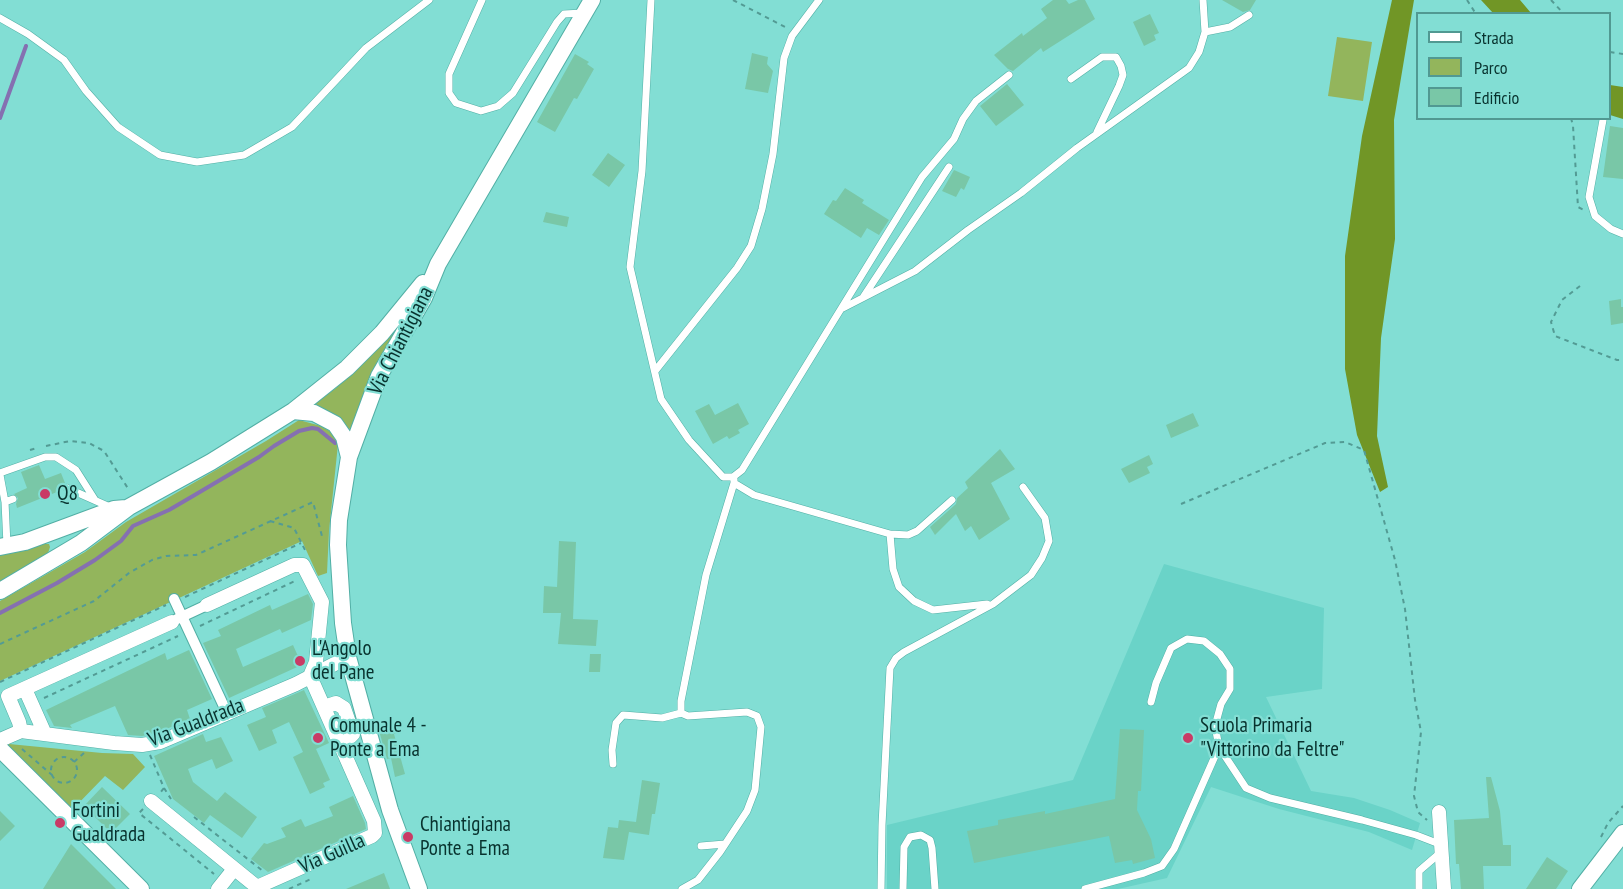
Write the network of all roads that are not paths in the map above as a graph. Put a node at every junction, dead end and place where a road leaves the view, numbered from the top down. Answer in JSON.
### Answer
{"nodes":[{"id":1,"x":429,"y":0,"type":"edge"},
{"id":2,"x":482,"y":0,"type":"edge"},
{"id":3,"x":651,"y":0,"type":"edge"},
{"id":4,"x":819,"y":0,"type":"edge"},
{"id":5,"x":1203,"y":0,"type":"edge"},
{"id":6,"x":587,"y":7,"type":"edge"},
{"id":7,"x":1249,"y":15,"type":"dead end"},
{"id":8,"x":0,"y":18,"type":"edge"},
{"id":9,"x":1205,"y":32,"type":"junction"},
{"id":10,"x":1009,"y":75,"type":"dead end"},
{"id":11,"x":1071,"y":79,"type":"dead end"},
{"id":12,"x":1603,"y":120,"type":"edge"},
{"id":13,"x":1096,"y":134,"type":"junction"},
{"id":14,"x":949,"y":167,"type":"dead end"},
{"id":15,"x":1623,"y":234,"type":"edge"},
{"id":16,"x":438,"y":264,"type":"junction"},
{"id":17,"x":863,"y":298,"type":"junction"},
{"id":18,"x":841,"y":309,"type":"junction"},
{"id":19,"x":655,"y":371,"type":"junction"},
{"id":20,"x":293,"y":411,"type":"junction"},
{"id":21,"x":349,"y":457,"type":"junction"},
{"id":22,"x":0,"y":474,"type":"edge"},
{"id":23,"x":734,"y":480,"type":"junction"},
{"id":24,"x":1023,"y":487,"type":"dead end"},
{"id":25,"x":67,"y":488,"type":"dead end"},
{"id":26,"x":13,"y":499,"type":"dead end"},
{"id":27,"x":95,"y":500,"type":"junction"},
{"id":28,"x":952,"y":500,"type":"dead end"},
{"id":29,"x":5,"y":502,"type":"junction"},
{"id":30,"x":127,"y":506,"type":"junction"},
{"id":31,"x":3,"y":516,"type":"edge"},
{"id":32,"x":890,"y":534,"type":"junction"},
{"id":33,"x":4,"y":546,"type":"edge"},
{"id":34,"x":0,"y":591,"type":"edge"},
{"id":35,"x":174,"y":600,"type":"road end"},
{"id":36,"x":993,"y":604,"type":"junction"},
{"id":37,"x":207,"y":605,"type":"joint"},
{"id":38,"x":177,"y":619,"type":"junction"},
{"id":39,"x":348,"y":657,"type":"junction"},
{"id":40,"x":310,"y":676,"type":"junction"},
{"id":41,"x":25,"y":689,"type":"junction"},
{"id":42,"x":1151,"y":702,"type":"dead end"},
{"id":43,"x":324,"y":707,"type":"junction"},
{"id":44,"x":227,"y":713,"type":"junction"},
{"id":45,"x":681,"y":713,"type":"junction"},
{"id":46,"x":45,"y":734,"type":"junction"},
{"id":47,"x":350,"y":737,"type":"dead end"},
{"id":48,"x":0,"y":740,"type":"edge"},
{"id":49,"x":12,"y":741,"type":"edge"},
{"id":50,"x":1219,"y":747,"type":"junction"},
{"id":51,"x":613,"y":764,"type":"dead end"},
{"id":52,"x":151,"y":801,"type":"road end"},
{"id":53,"x":1439,"y":819,"type":"road end"},
{"id":54,"x":1623,"y":833,"type":"edge"},
{"id":55,"x":725,"y":844,"type":"junction"},
{"id":56,"x":701,"y":846,"type":"dead end"},
{"id":57,"x":1442,"y":849,"type":"junction"},
{"id":58,"x":234,"y":869,"type":"junction"},
{"id":59,"x":217,"y":883,"type":"edge"},
{"id":60,"x":141,"y":889,"type":"edge"},
{"id":61,"x":419,"y":889,"type":"edge"},
{"id":62,"x":682,"y":889,"type":"edge"},
{"id":63,"x":881,"y":889,"type":"edge"},
{"id":64,"x":903,"y":889,"type":"edge"},
{"id":65,"x":934,"y":889,"type":"edge"},
{"id":66,"x":1085,"y":889,"type":"edge"},
{"id":67,"x":1419,"y":889,"type":"edge"},
{"id":68,"x":1444,"y":889,"type":"edge"},
{"id":69,"x":1580,"y":889,"type":"edge"}],
"edges":[{"from":1,"to":8,"type":"lane"},
{"from":2,"to":6,"type":"lane"},
{"from":3,"to":19,"type":"lane"},
{"from":4,"to":19,"type":"lane"},
{"from":5,"to":9,"type":"lane"},
{"from":6,"to":16,"type":"street","name":"Via Chiantigiana"},
{"from":7,"to":9,"type":"lane"},
{"from":9,"to":13,"type":"lane"},
{"from":10,"to":18,"type":"lane"},
{"from":11,"to":13,"type":"lane"},
{"from":12,"to":15,"type":"lane"},
{"from":13,"to":17,"type":"lane"},
{"from":14,"to":17,"type":"lane"},
{"from":16,"to":20,"type":"street"},
{"from":16,"to":21,"type":"street","name":"Via Chiantigiana"},
{"from":17,"to":18,"type":"lane"},
{"from":18,"to":23,"type":"lane"},
{"from":19,"to":23,"type":"lane"},
{"from":20,"to":21,"type":"street"},
{"from":20,"to":30,"type":"street"},
{"from":21,"to":39,"type":"street","name":"Via Chiantigiana"},
{"from":22,"to":27,"type":"lane"},
{"from":22,"to":29,"type":"lane"},
{"from":23,"to":32,"type":"lane"},
{"from":23,"to":45,"type":"lane"},
{"from":24,"to":36,"type":"lane"},
{"from":25,"to":27,"type":"lane"},
{"from":26,"to":29,"type":"lane"},
{"from":27,"to":30,"type":"lane"},
{"from":28,"to":32,"type":"lane"},
{"from":29,"to":31,"type":"lane"},
{"from":30,"to":33,"type":"street"},
{"from":30,"to":34,"type":"street"},
{"from":31,"to":33,"type":"lane"},
{"from":32,"to":36,"type":"lane"},
{"from":35,"to":38,"type":"street"},
{"from":36,"to":63,"type":"lane"},
{"from":37,"to":38,"type":"street"},
{"from":37,"to":40,"type":"street"},
{"from":38,"to":41,"type":"street"},
{"from":38,"to":44,"type":"street"},
{"from":39,"to":40,"type":"street","name":"Via Gualdrada"},
{"from":39,"to":61,"type":"street","name":"Via Chiantigiana"},
{"from":40,"to":43,"type":"street","name":"Via Guilla"},
{"from":40,"to":44,"type":"street","name":"Via Gualdrada"},
{"from":41,"to":46,"type":"street"},
{"from":41,"to":49,"type":"street"},
{"from":42,"to":50,"type":"lane"},
{"from":43,"to":47,"type":"street"},
{"from":43,"to":58,"type":"street","name":"Via Guilla"},
{"from":44,"to":46,"type":"street","name":"Via Gualdrada"},
{"from":45,"to":51,"type":"lane"},
{"from":45,"to":55,"type":"lane"},
{"from":46,"to":49,"type":"street","name":"Via Gualdrada"},
{"from":48,"to":49,"type":"street"},
{"from":49,"to":60,"type":"street"},
{"from":50,"to":57,"type":"lane"},
{"from":50,"to":66,"type":"lane"},
{"from":52,"to":58,"type":"street","name":"Via Guilla"},
{"from":53,"to":57,"type":"street"},
{"from":54,"to":69,"type":"street"},
{"from":55,"to":56,"type":"lane"},
{"from":55,"to":62,"type":"lane"},
{"from":57,"to":67,"type":"lane"},
{"from":57,"to":68,"type":"street"},
{"from":58,"to":59,"type":"street"},
{"from":64,"to":65,"type":"lane"}]}
